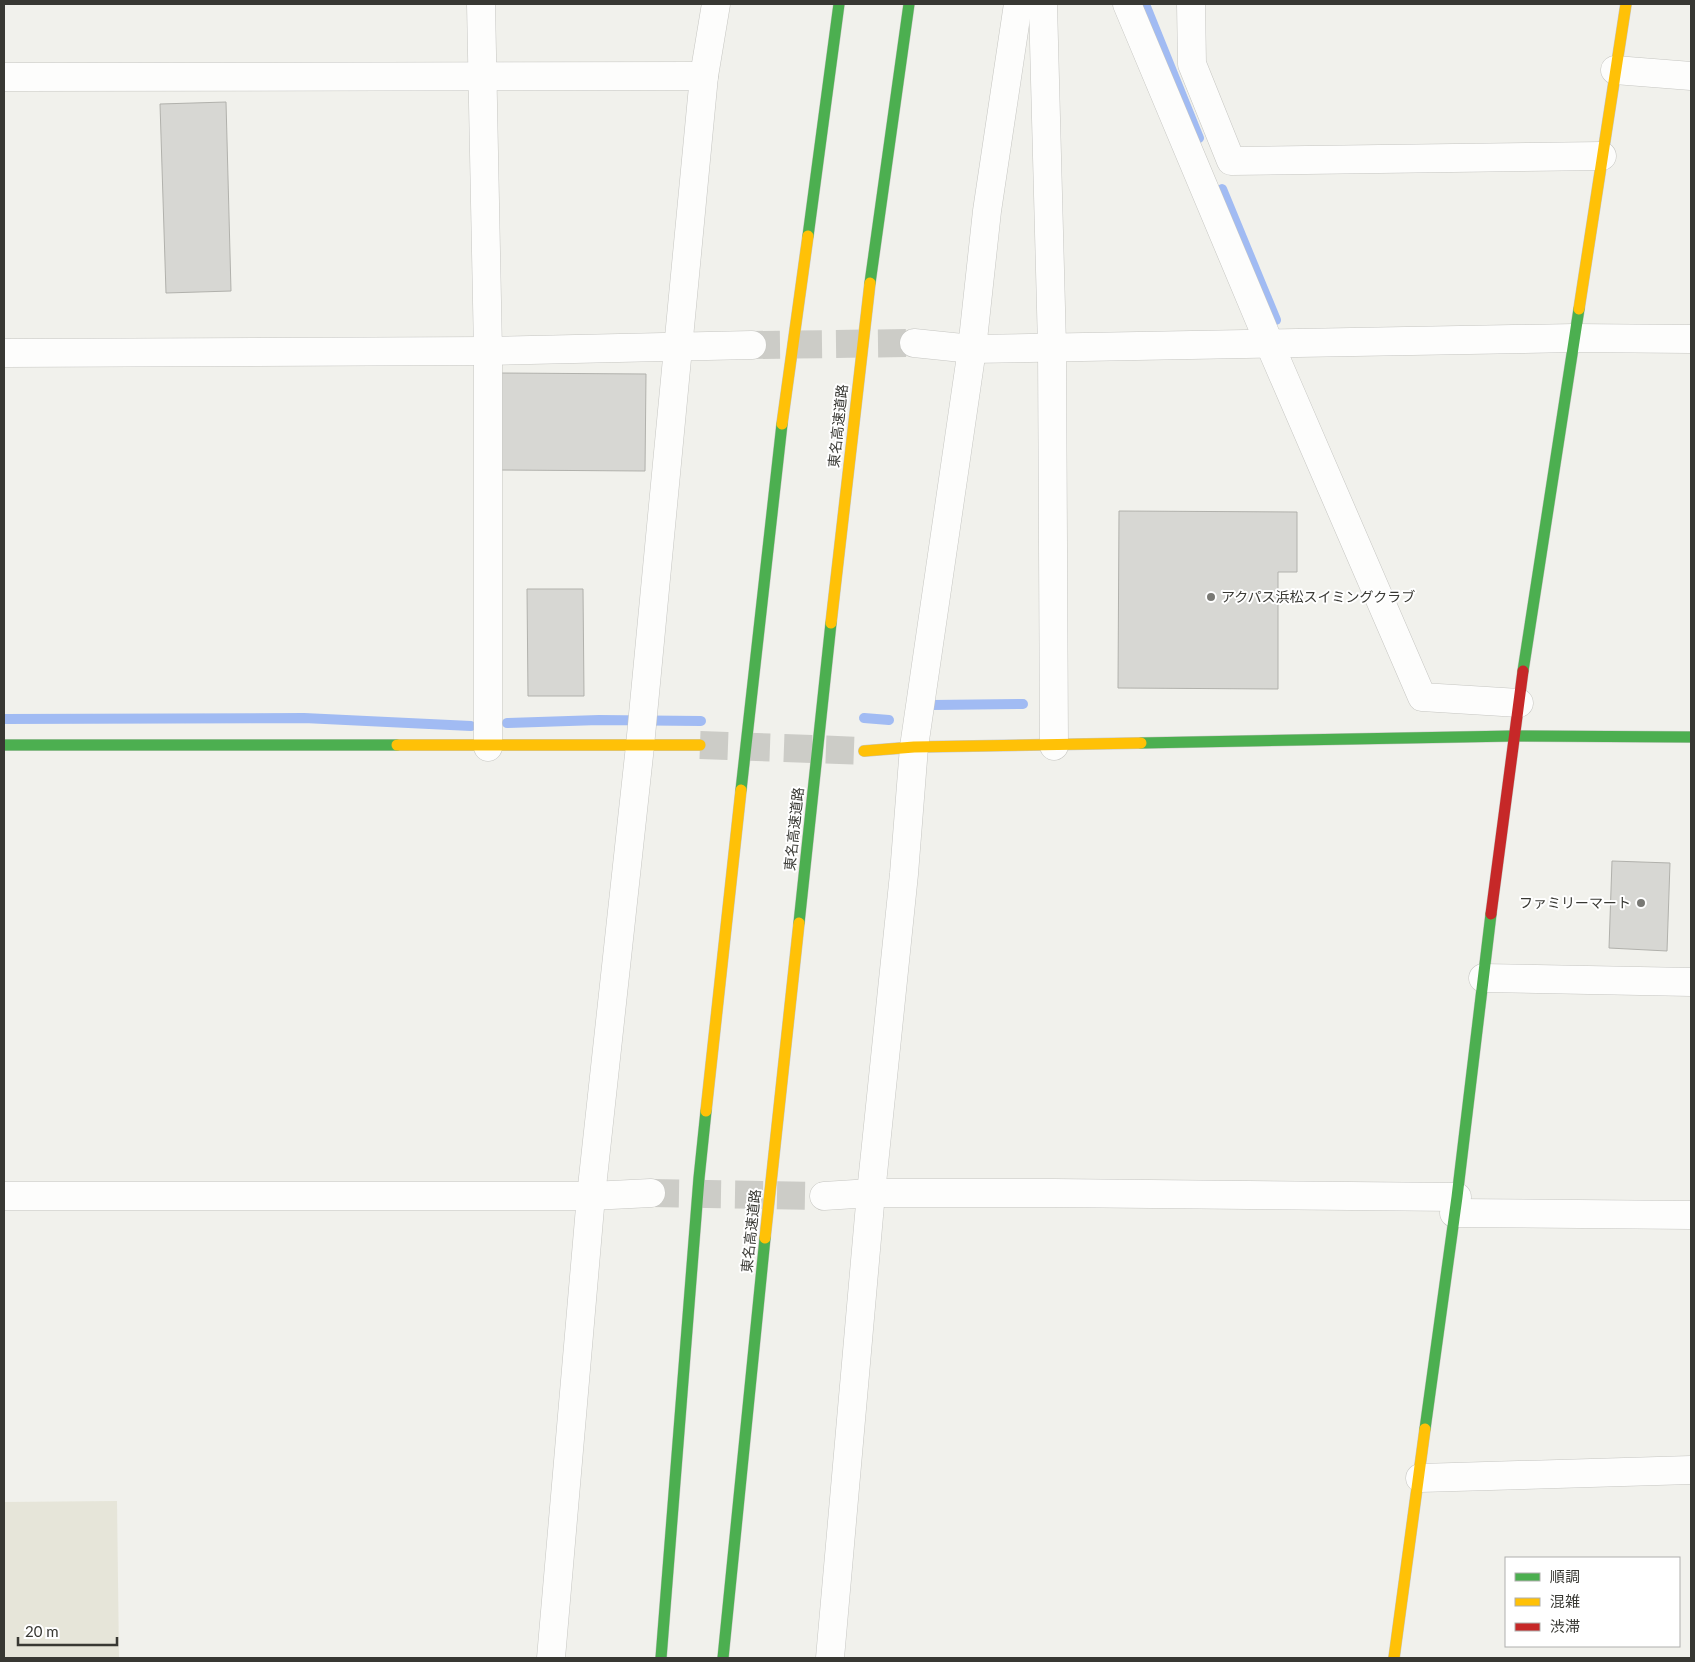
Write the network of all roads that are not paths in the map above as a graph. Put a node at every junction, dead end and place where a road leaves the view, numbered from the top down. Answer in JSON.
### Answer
{"nodes":[{"id":1,"x":481,"y":4,"type":"edge"},
{"id":2,"x":716,"y":4,"type":"edge"},
{"id":3,"x":839,"y":4,"type":"edge"},
{"id":4,"x":909,"y":4,"type":"edge"},
{"id":5,"x":1018,"y":4,"type":"edge"},
{"id":6,"x":1043,"y":4,"type":"edge"},
{"id":7,"x":1127,"y":4,"type":"edge"},
{"id":8,"x":1191,"y":4,"type":"edge"},
{"id":9,"x":1626,"y":4,"type":"edge"},
{"id":10,"x":1614,"y":70,"type":"junction"},
{"id":11,"x":482,"y":75,"type":"junction"},
{"id":12,"x":704,"y":76,"type":"junction"},
{"id":13,"x":1691,"y":76,"type":"edge"},
{"id":14,"x":4,"y":77,"type":"edge"},
{"id":15,"x":1602,"y":156,"type":"junction"},
{"id":16,"x":1574,"y":338,"type":"junction"},
{"id":17,"x":1691,"y":339,"type":"edge"},
{"id":18,"x":914,"y":343,"type":"tunnel mouth"},
{"id":19,"x":752,"y":345,"type":"tunnel mouth"},
{"id":20,"x":1270,"y":345,"type":"junction"},
{"id":21,"x":1052,"y":346,"type":"junction"},
{"id":22,"x":676,"y":347,"type":"junction"},
{"id":23,"x":972,"y":349,"type":"junction"},
{"id":24,"x":488,"y":351,"type":"junction"},
{"id":25,"x":4,"y":354,"type":"edge"},
{"id":26,"x":1519,"y":704,"type":"junction"},
{"id":27,"x":1514,"y":736,"type":"junction"},
{"id":28,"x":1691,"y":737,"type":"edge"},
{"id":29,"x":4,"y":745,"type":"edge"},
{"id":30,"x":700,"y":745,"type":"tunnel mouth"},
{"id":31,"x":640,"y":746,"type":"junction"},
{"id":32,"x":1054,"y":746,"type":"junction"},
{"id":33,"x":488,"y":747,"type":"junction"},
{"id":34,"x":914,"y":747,"type":"junction"},
{"id":35,"x":864,"y":751,"type":"tunnel mouth"},
{"id":36,"x":1482,"y":978,"type":"junction"},
{"id":37,"x":1691,"y":982,"type":"edge"},
{"id":38,"x":651,"y":1193,"type":"tunnel mouth"},
{"id":39,"x":871,"y":1193,"type":"junction"},
{"id":40,"x":4,"y":1196,"type":"edge"},
{"id":41,"x":591,"y":1196,"type":"junction"},
{"id":42,"x":824,"y":1196,"type":"tunnel mouth"},
{"id":43,"x":1455,"y":1205,"type":"junction"},
{"id":44,"x":1691,"y":1215,"type":"edge"},
{"id":45,"x":1691,"y":1470,"type":"edge"},
{"id":46,"x":1420,"y":1478,"type":"junction"},
{"id":47,"x":551,"y":1658,"type":"edge"},
{"id":48,"x":661,"y":1658,"type":"edge"},
{"id":49,"x":723,"y":1658,"type":"edge"},
{"id":50,"x":830,"y":1658,"type":"edge"},
{"id":51,"x":1394,"y":1658,"type":"edge"}],
"edges":[{"from":1,"to":11,"type":"street"},
{"from":2,"to":12,"type":"street"},
{"from":3,"to":48,"type":"main road"},
{"from":4,"to":49,"type":"main road","name":"東名高速道路"},
{"from":5,"to":23,"type":"street"},
{"from":6,"to":21,"type":"street"},
{"from":7,"to":20,"type":"street"},
{"from":8,"to":15,"type":"street"},
{"from":9,"to":10,"type":"main road"},
{"from":10,"to":13,"type":"street"},
{"from":10,"to":15,"type":"main road"},
{"from":11,"to":12,"type":"street"},
{"from":11,"to":14,"type":"street"},
{"from":11,"to":24,"type":"street"},
{"from":12,"to":22,"type":"street"},
{"from":15,"to":16,"type":"main road"},
{"from":16,"to":17,"type":"street"},
{"from":16,"to":20,"type":"street"},
{"from":16,"to":26,"type":"main road"},
{"from":18,"to":23,"type":"street"},
{"from":19,"to":22,"type":"street"},
{"from":20,"to":21,"type":"street"},
{"from":20,"to":26,"type":"street"},
{"from":21,"to":23,"type":"street"},
{"from":21,"to":32,"type":"street"},
{"from":22,"to":24,"type":"street"},
{"from":22,"to":31,"type":"street"},
{"from":23,"to":34,"type":"street"},
{"from":24,"to":25,"type":"street"},
{"from":24,"to":33,"type":"street"},
{"from":26,"to":27,"type":"main road"},
{"from":27,"to":28,"type":"main road"},
{"from":27,"to":32,"type":"main road"},
{"from":27,"to":36,"type":"main road"},
{"from":29,"to":33,"type":"main road"},
{"from":30,"to":31,"type":"main road"},
{"from":31,"to":33,"type":"main road"},
{"from":31,"to":41,"type":"street"},
{"from":32,"to":34,"type":"main road"},
{"from":34,"to":35,"type":"main road"},
{"from":34,"to":39,"type":"street"},
{"from":36,"to":37,"type":"street"},
{"from":36,"to":43,"type":"main road"},
{"from":38,"to":41,"type":"street"},
{"from":39,"to":42,"type":"street"},
{"from":39,"to":43,"type":"street"},
{"from":39,"to":50,"type":"street"},
{"from":40,"to":41,"type":"street"},
{"from":41,"to":47,"type":"street"},
{"from":43,"to":44,"type":"street"},
{"from":43,"to":46,"type":"main road"},
{"from":45,"to":46,"type":"street"},
{"from":46,"to":51,"type":"main road"}]}
